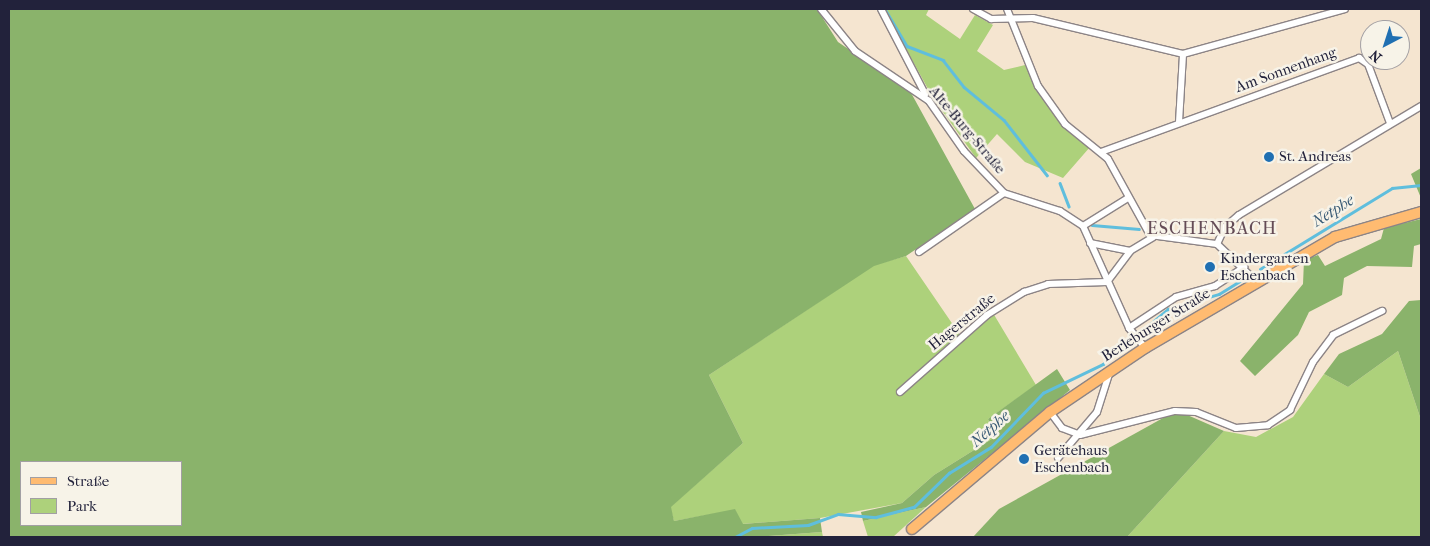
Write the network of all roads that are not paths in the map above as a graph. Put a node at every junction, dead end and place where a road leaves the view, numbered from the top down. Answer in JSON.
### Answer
{"nodes":[{"id":1,"x":821,"y":9,"type":"edge"},
{"id":2,"x":881,"y":9,"type":"edge"},
{"id":3,"x":973,"y":9,"type":"edge"},
{"id":4,"x":1006,"y":9,"type":"edge"},
{"id":5,"x":1345,"y":9,"type":"edge"},
{"id":6,"x":1010,"y":18,"type":"junction"},
{"id":7,"x":1183,"y":54,"type":"junction"},
{"id":8,"x":930,"y":101,"type":"junction"},
{"id":9,"x":1421,"y":106,"type":"edge"},
{"id":10,"x":1178,"y":122,"type":"junction"},
{"id":11,"x":1390,"y":123,"type":"junction"},
{"id":12,"x":1101,"y":152,"type":"junction"},
{"id":13,"x":1004,"y":192,"type":"junction"},
{"id":14,"x":1128,"y":198,"type":"junction"},
{"id":15,"x":1421,"y":212,"type":"edge"},
{"id":16,"x":1083,"y":226,"type":"junction"},
{"id":17,"x":1153,"y":237,"type":"junction"},
{"id":18,"x":1090,"y":243,"type":"junction"},
{"id":19,"x":1217,"y":244,"type":"junction"},
{"id":20,"x":1130,"y":250,"type":"junction"},
{"id":21,"x":919,"y":252,"type":"dead end"},
{"id":22,"x":1244,"y":267,"type":"junction"},
{"id":23,"x":1107,"y":282,"type":"junction"},
{"id":24,"x":1257,"y":282,"type":"junction"},
{"id":25,"x":1382,"y":311,"type":"dead end"},
{"id":26,"x":1131,"y":331,"type":"junction"},
{"id":27,"x":1143,"y":345,"type":"junction"},
{"id":28,"x":1110,"y":371,"type":"junction"},
{"id":29,"x":900,"y":392,"type":"dead end"},
{"id":30,"x":1050,"y":412,"type":"junction"},
{"id":31,"x":1080,"y":435,"type":"junction"},
{"id":32,"x":1058,"y":458,"type":"dead end"},
{"id":33,"x":904,"y":537,"type":"edge"}],
"edges":[{"from":1,"to":8,"type":"street","name":"Alte-Burg-Straße"},
{"from":2,"to":8,"type":"street"},
{"from":3,"to":6,"type":"street"},
{"from":4,"to":6,"type":"street"},
{"from":5,"to":7,"type":"street"},
{"from":6,"to":7,"type":"street"},
{"from":6,"to":12,"type":"street"},
{"from":7,"to":10,"type":"street"},
{"from":8,"to":13,"type":"street","name":"Alte-Burg-Straße"},
{"from":9,"to":11,"type":"street"},
{"from":10,"to":11,"type":"street","name":"Am Sonnenhang"},
{"from":10,"to":12,"type":"street","name":"Am Sonnenhang"},
{"from":11,"to":19,"type":"street"},
{"from":12,"to":14,"type":"street"},
{"from":13,"to":16,"type":"street","name":"Alte-Burg-Straße"},
{"from":13,"to":21,"type":"street","name":"Alte-Burg-Straße"},
{"from":14,"to":16,"type":"street"},
{"from":14,"to":17,"type":"street"},
{"from":15,"to":24,"type":"main road","name":"Berleburger Straße"},
{"from":16,"to":18,"type":"street"},
{"from":17,"to":19,"type":"street"},
{"from":17,"to":20,"type":"street"},
{"from":18,"to":20,"type":"street"},
{"from":18,"to":23,"type":"street"},
{"from":19,"to":22,"type":"street"},
{"from":20,"to":23,"type":"street"},
{"from":22,"to":24,"type":"street"},
{"from":22,"to":26,"type":"street"},
{"from":23,"to":26,"type":"street"},
{"from":23,"to":29,"type":"street","name":"Hagerstraße"},
{"from":24,"to":27,"type":"main road","name":"Berleburger Straße"},
{"from":25,"to":31,"type":"street"},
{"from":26,"to":27,"type":"street"},
{"from":27,"to":28,"type":"main road","name":"Berleburger Straße"},
{"from":28,"to":30,"type":"main road","name":"Berleburger Straße"},
{"from":28,"to":31,"type":"street"},
{"from":30,"to":31,"type":"street"},
{"from":30,"to":33,"type":"main road","name":"Berleburger Straße"},
{"from":31,"to":32,"type":"street"}]}
